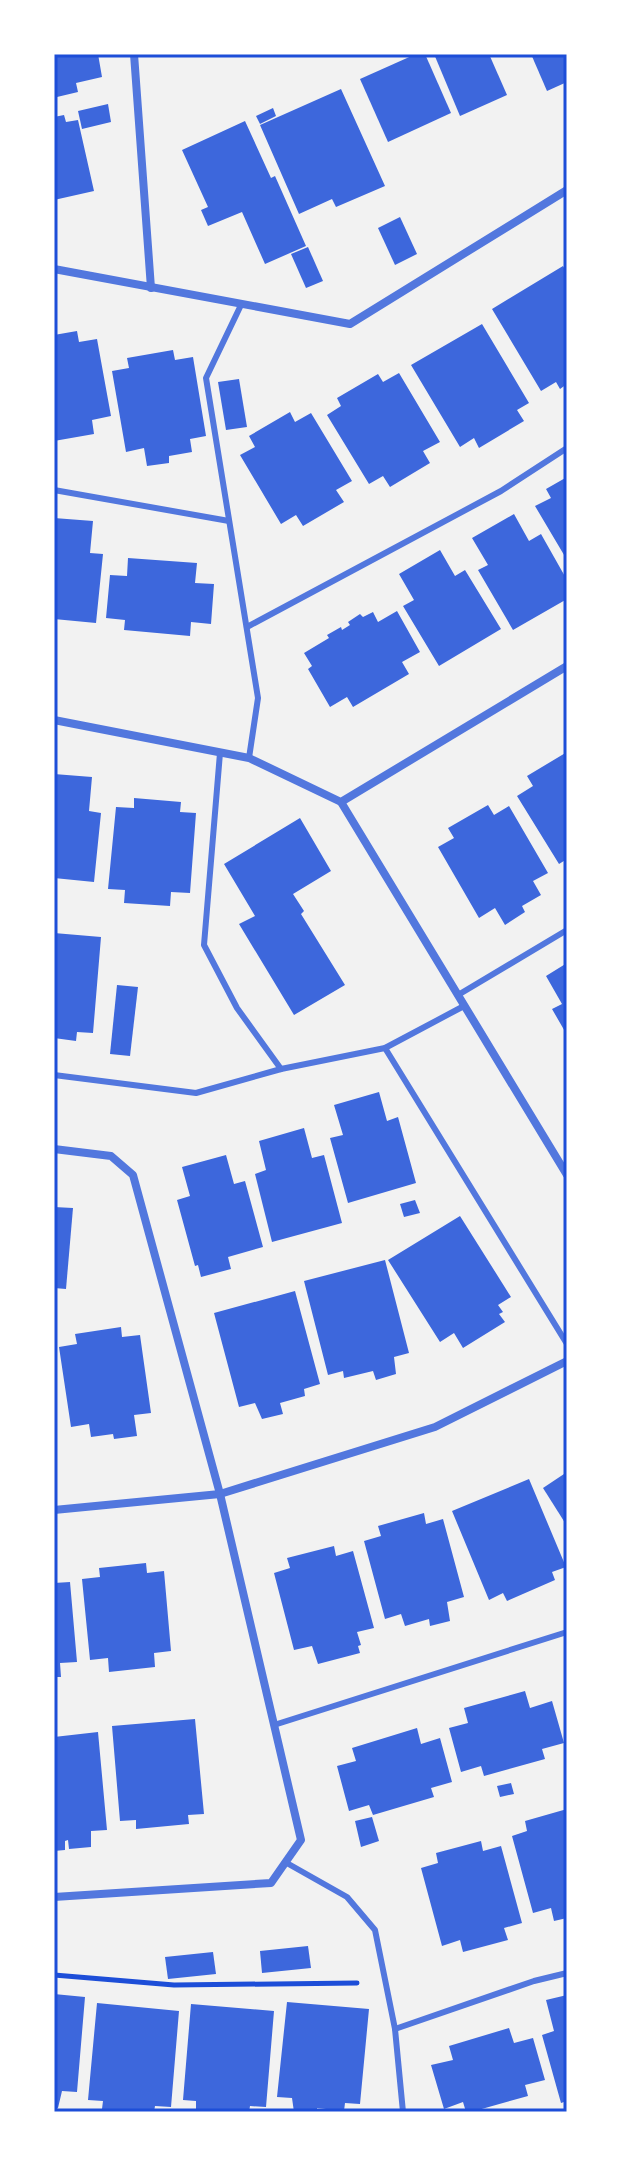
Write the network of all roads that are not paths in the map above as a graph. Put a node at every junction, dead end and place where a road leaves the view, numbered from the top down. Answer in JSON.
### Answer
{"nodes":[{"id":1,"x":134,"y":54,"type":"edge"},
{"id":2,"x":567,"y":190,"type":"edge"},
{"id":3,"x":54,"y":269,"type":"edge"},
{"id":4,"x":151,"y":288,"type":"junction"},
{"id":5,"x":241,"y":305,"type":"junction"},
{"id":6,"x":567,"y":448,"type":"edge"},
{"id":7,"x":54,"y":490,"type":"edge"},
{"id":8,"x":229,"y":521,"type":"junction"},
{"id":9,"x":247,"y":627,"type":"junction"},
{"id":10,"x":567,"y":666,"type":"edge"},
{"id":11,"x":54,"y":720,"type":"edge"},
{"id":12,"x":220,"y":753,"type":"junction"},
{"id":13,"x":249,"y":758,"type":"junction"},
{"id":14,"x":341,"y":802,"type":"junction"},
{"id":15,"x":567,"y":930,"type":"edge"},
{"id":16,"x":458,"y":995,"type":"junction"},
{"id":17,"x":464,"y":1006,"type":"junction"},
{"id":18,"x":385,"y":1048,"type":"junction"},
{"id":19,"x":281,"y":1069,"type":"junction"},
{"id":20,"x":54,"y":1075,"type":"edge"},
{"id":21,"x":54,"y":1149,"type":"edge"},
{"id":22,"x":567,"y":1175,"type":"edge"},
{"id":23,"x":567,"y":1344,"type":"edge"},
{"id":24,"x":567,"y":1361,"type":"edge"},
{"id":25,"x":220,"y":1494,"type":"junction"},
{"id":26,"x":54,"y":1510,"type":"edge"},
{"id":27,"x":567,"y":1632,"type":"edge"},
{"id":28,"x":274,"y":1725,"type":"junction"},
{"id":29,"x":285,"y":1862,"type":"junction"},
{"id":30,"x":54,"y":1897,"type":"edge"},
{"id":31,"x":567,"y":1973,"type":"edge"},
{"id":32,"x":395,"y":2029,"type":"junction"},
{"id":33,"x":403,"y":2112,"type":"edge"}],
"edges":[{"from":1,"to":4,"type":"street"},
{"from":2,"to":5,"type":"street"},
{"from":3,"to":4,"type":"street"},
{"from":4,"to":5,"type":"street"},
{"from":5,"to":8,"type":"lane"},
{"from":6,"to":9,"type":"lane"},
{"from":7,"to":8,"type":"lane"},
{"from":8,"to":9,"type":"lane"},
{"from":9,"to":13,"type":"lane"},
{"from":10,"to":14,"type":"street"},
{"from":11,"to":12,"type":"street"},
{"from":12,"to":13,"type":"street"},
{"from":12,"to":19,"type":"lane"},
{"from":13,"to":14,"type":"street"},
{"from":14,"to":16,"type":"street"},
{"from":15,"to":16,"type":"lane"},
{"from":16,"to":17,"type":"street"},
{"from":17,"to":18,"type":"lane"},
{"from":17,"to":22,"type":"street"},
{"from":18,"to":19,"type":"lane"},
{"from":18,"to":23,"type":"lane"},
{"from":19,"to":20,"type":"lane"},
{"from":21,"to":25,"type":"street"},
{"from":24,"to":25,"type":"street"},
{"from":25,"to":26,"type":"street"},
{"from":25,"to":28,"type":"street"},
{"from":27,"to":28,"type":"lane"},
{"from":28,"to":29,"type":"street"},
{"from":29,"to":30,"type":"street"},
{"from":29,"to":32,"type":"lane"},
{"from":31,"to":32,"type":"lane"},
{"from":32,"to":33,"type":"lane"}]}
